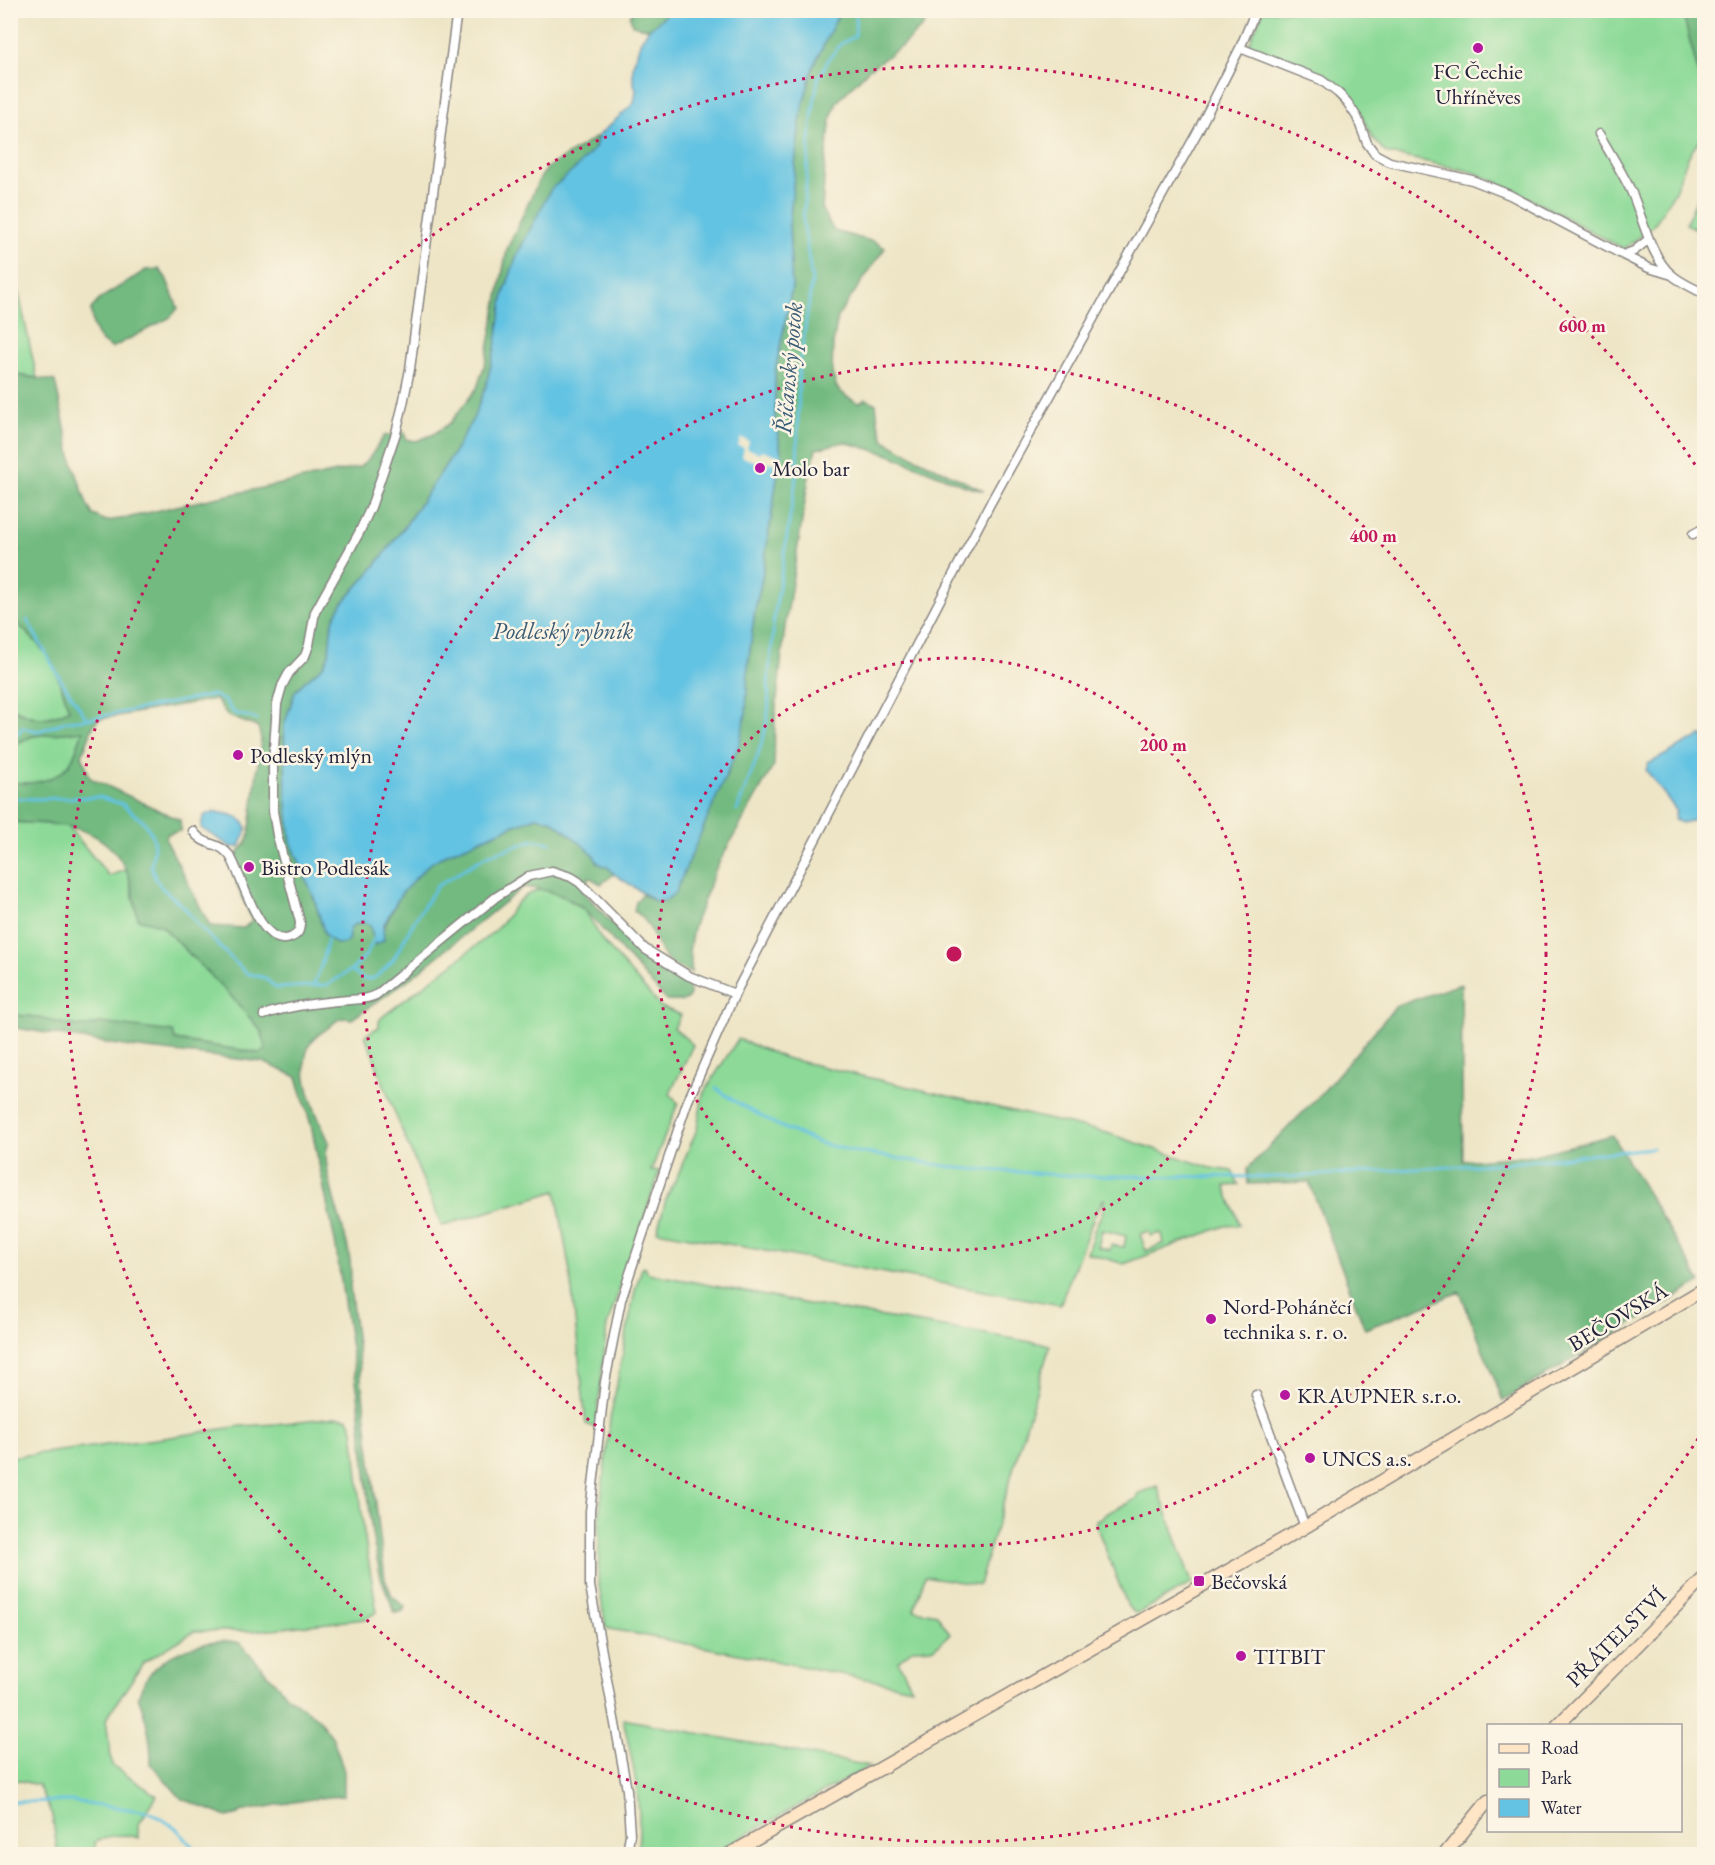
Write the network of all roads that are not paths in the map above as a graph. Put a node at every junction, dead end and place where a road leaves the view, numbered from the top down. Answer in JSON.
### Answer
{"nodes":[{"id":1,"x":457,"y":10,"type":"edge"},
{"id":2,"x":1256,"y":10,"type":"edge"},
{"id":3,"x":1240,"y":48,"type":"junction"},
{"id":4,"x":1599,"y":134,"type":"dead end"},
{"id":5,"x":1648,"y":239,"type":"junction"},
{"id":6,"x":1623,"y":255,"type":"junction"},
{"id":7,"x":1672,"y":275,"type":"junction"},
{"id":8,"x":1704,"y":294,"type":"edge"},
{"id":9,"x":1704,"y":528,"type":"edge"},
{"id":10,"x":1692,"y":534,"type":"dead end"},
{"id":11,"x":192,"y":831,"type":"dead end"},
{"id":12,"x":735,"y":994,"type":"junction"},
{"id":13,"x":264,"y":1015,"type":"dead end"},
{"id":14,"x":1704,"y":1289,"type":"edge"},
{"id":15,"x":1256,"y":1395,"type":"dead end"},
{"id":16,"x":1305,"y":1527,"type":"junction"},
{"id":17,"x":1704,"y":1578,"type":"edge"},
{"id":18,"x":1558,"y":1724,"type":"edge"},
{"id":19,"x":1487,"y":1802,"type":"edge"},
{"id":20,"x":627,"y":1854,"type":"edge"},
{"id":21,"x":730,"y":1854,"type":"edge"},
{"id":22,"x":1445,"y":1854,"type":"edge"}],
"edges":[{"from":1,"to":11,"type":"street"},
{"from":2,"to":3,"type":"street"},
{"from":3,"to":6,"type":"street"},
{"from":3,"to":12,"type":"street"},
{"from":4,"to":5,"type":"street"},
{"from":5,"to":6,"type":"street"},
{"from":5,"to":7,"type":"street"},
{"from":6,"to":7,"type":"street"},
{"from":7,"to":8,"type":"street"},
{"from":9,"to":10,"type":"street"},
{"from":12,"to":13,"type":"street"},
{"from":12,"to":20,"type":"street"},
{"from":14,"to":16,"type":"street","name":"BEČOVSKÁ"},
{"from":15,"to":16,"type":"street"},
{"from":16,"to":21,"type":"street","name":"BEČOVSKÁ"},
{"from":17,"to":18,"type":"street","name":"PŘÁTELSTVÍ"},
{"from":19,"to":22,"type":"street"}]}
